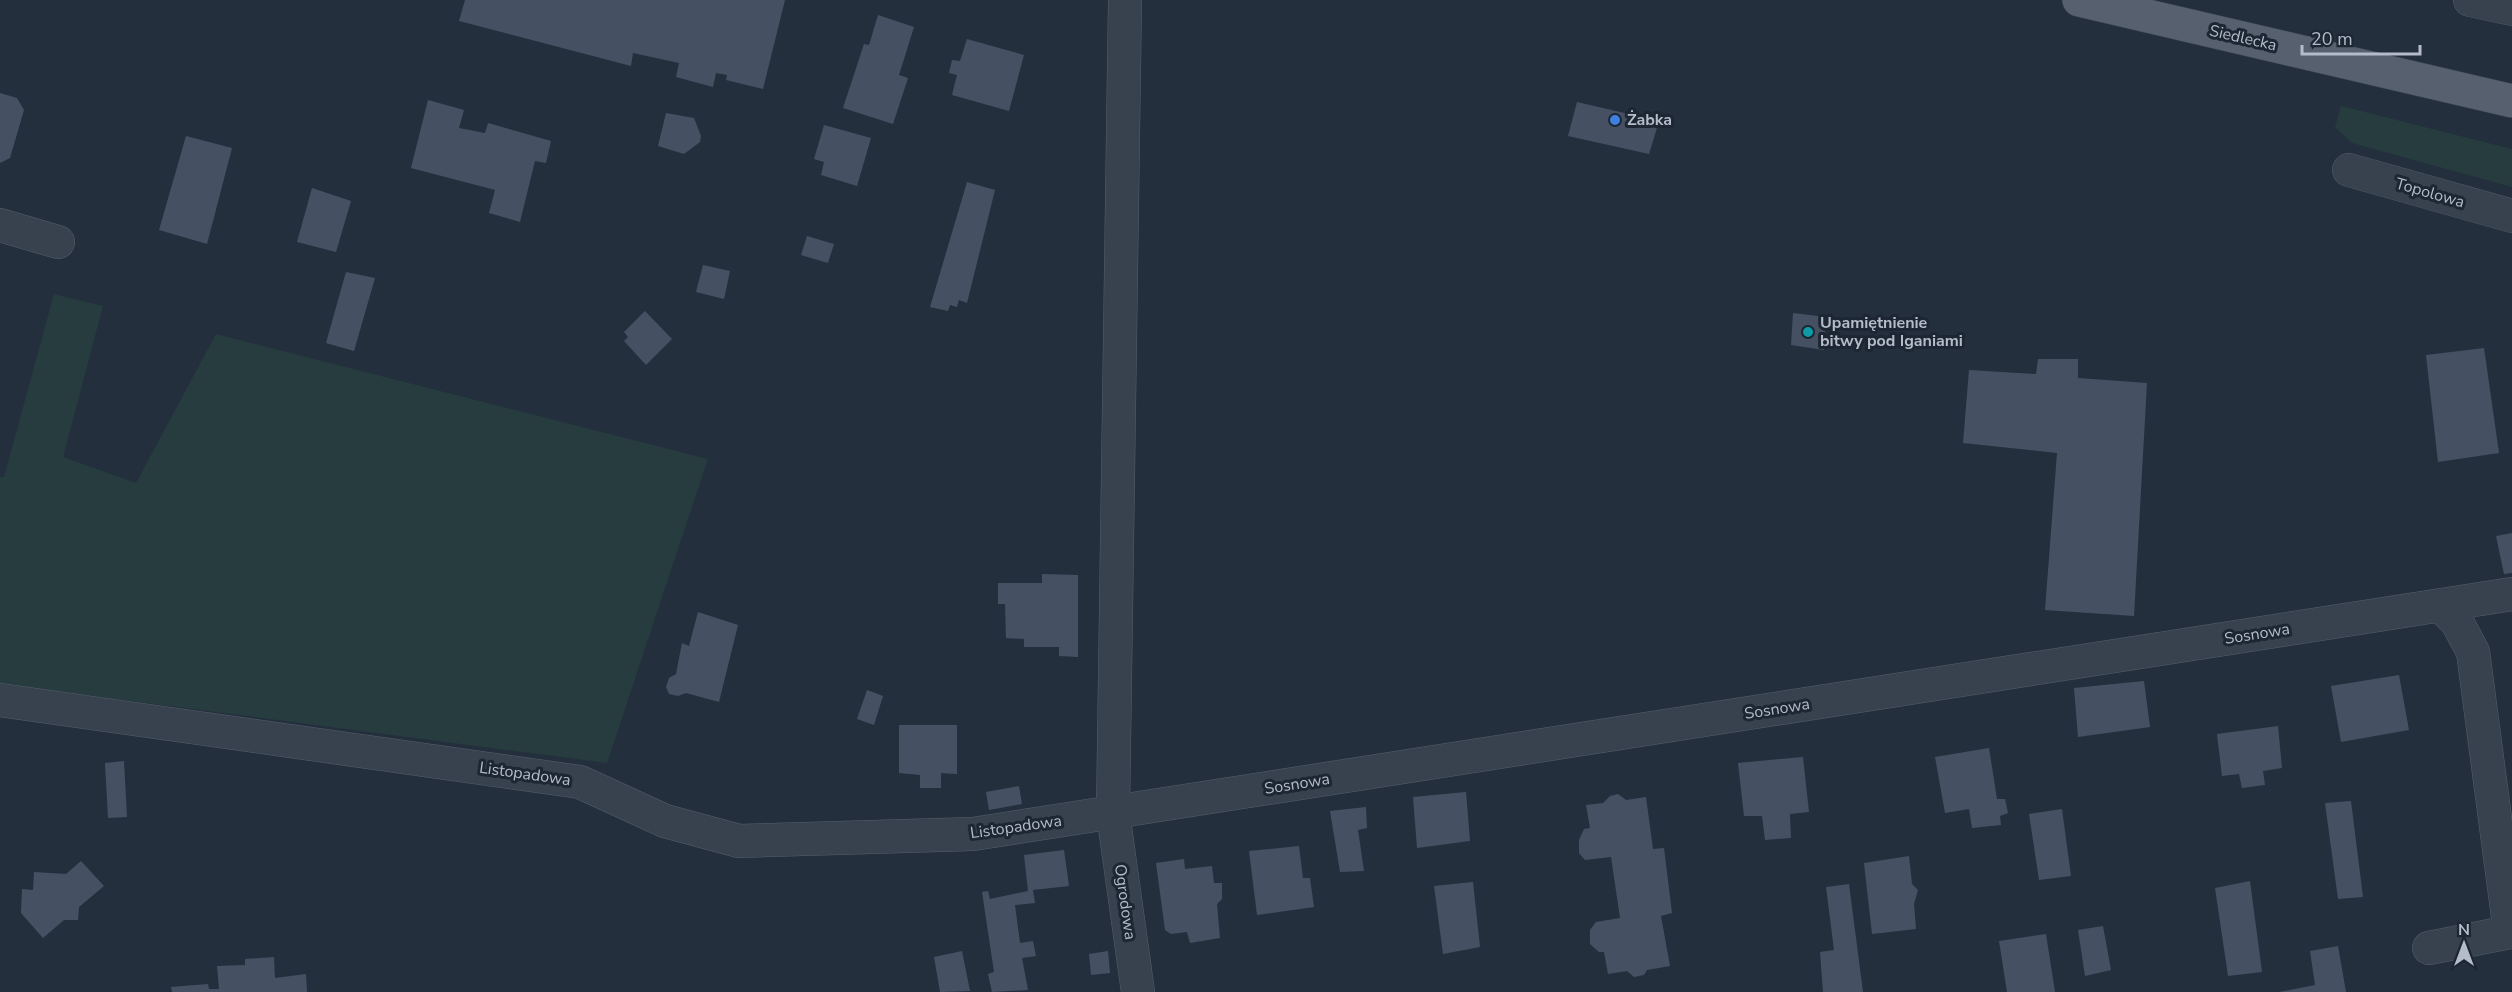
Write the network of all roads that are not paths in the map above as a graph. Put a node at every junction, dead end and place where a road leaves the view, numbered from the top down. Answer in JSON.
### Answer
{"nodes":[{"id":1,"x":1125,"y":0,"type":"edge"},
{"id":2,"x":2079,"y":0,"type":"edge"},
{"id":3,"x":2470,"y":0,"type":"edge"},
{"id":4,"x":2512,"y":9,"type":"edge"},
{"id":5,"x":2512,"y":101,"type":"edge"},
{"id":6,"x":2349,"y":170,"type":"dead end"},
{"id":7,"x":2512,"y":216,"type":"edge"},
{"id":8,"x":0,"y":225,"type":"edge"},
{"id":9,"x":58,"y":242,"type":"dead end"},
{"id":10,"x":2512,"y":594,"type":"edge"},
{"id":11,"x":2440,"y":606,"type":"junction"},
{"id":12,"x":0,"y":700,"type":"edge"},
{"id":13,"x":1113,"y":813,"type":"junction"},
{"id":14,"x":2429,"y":948,"type":"dead end"},
{"id":15,"x":1138,"y":992,"type":"edge"}],
"edges":[{"from":1,"to":13,"type":"street","name":"Ogrodowa"},
{"from":2,"to":5,"type":"main road","name":"Siedlecka"},
{"from":3,"to":4,"type":"street"},
{"from":6,"to":7,"type":"street","name":"Topolowa"},
{"from":8,"to":9,"type":"street"},
{"from":10,"to":11,"type":"street","name":"Sosnowa"},
{"from":11,"to":13,"type":"street","name":"Sosnowa"},
{"from":11,"to":14,"type":"street"},
{"from":12,"to":13,"type":"street","name":"Listopadowa"},
{"from":13,"to":15,"type":"street","name":"Ogrodowa"}]}
